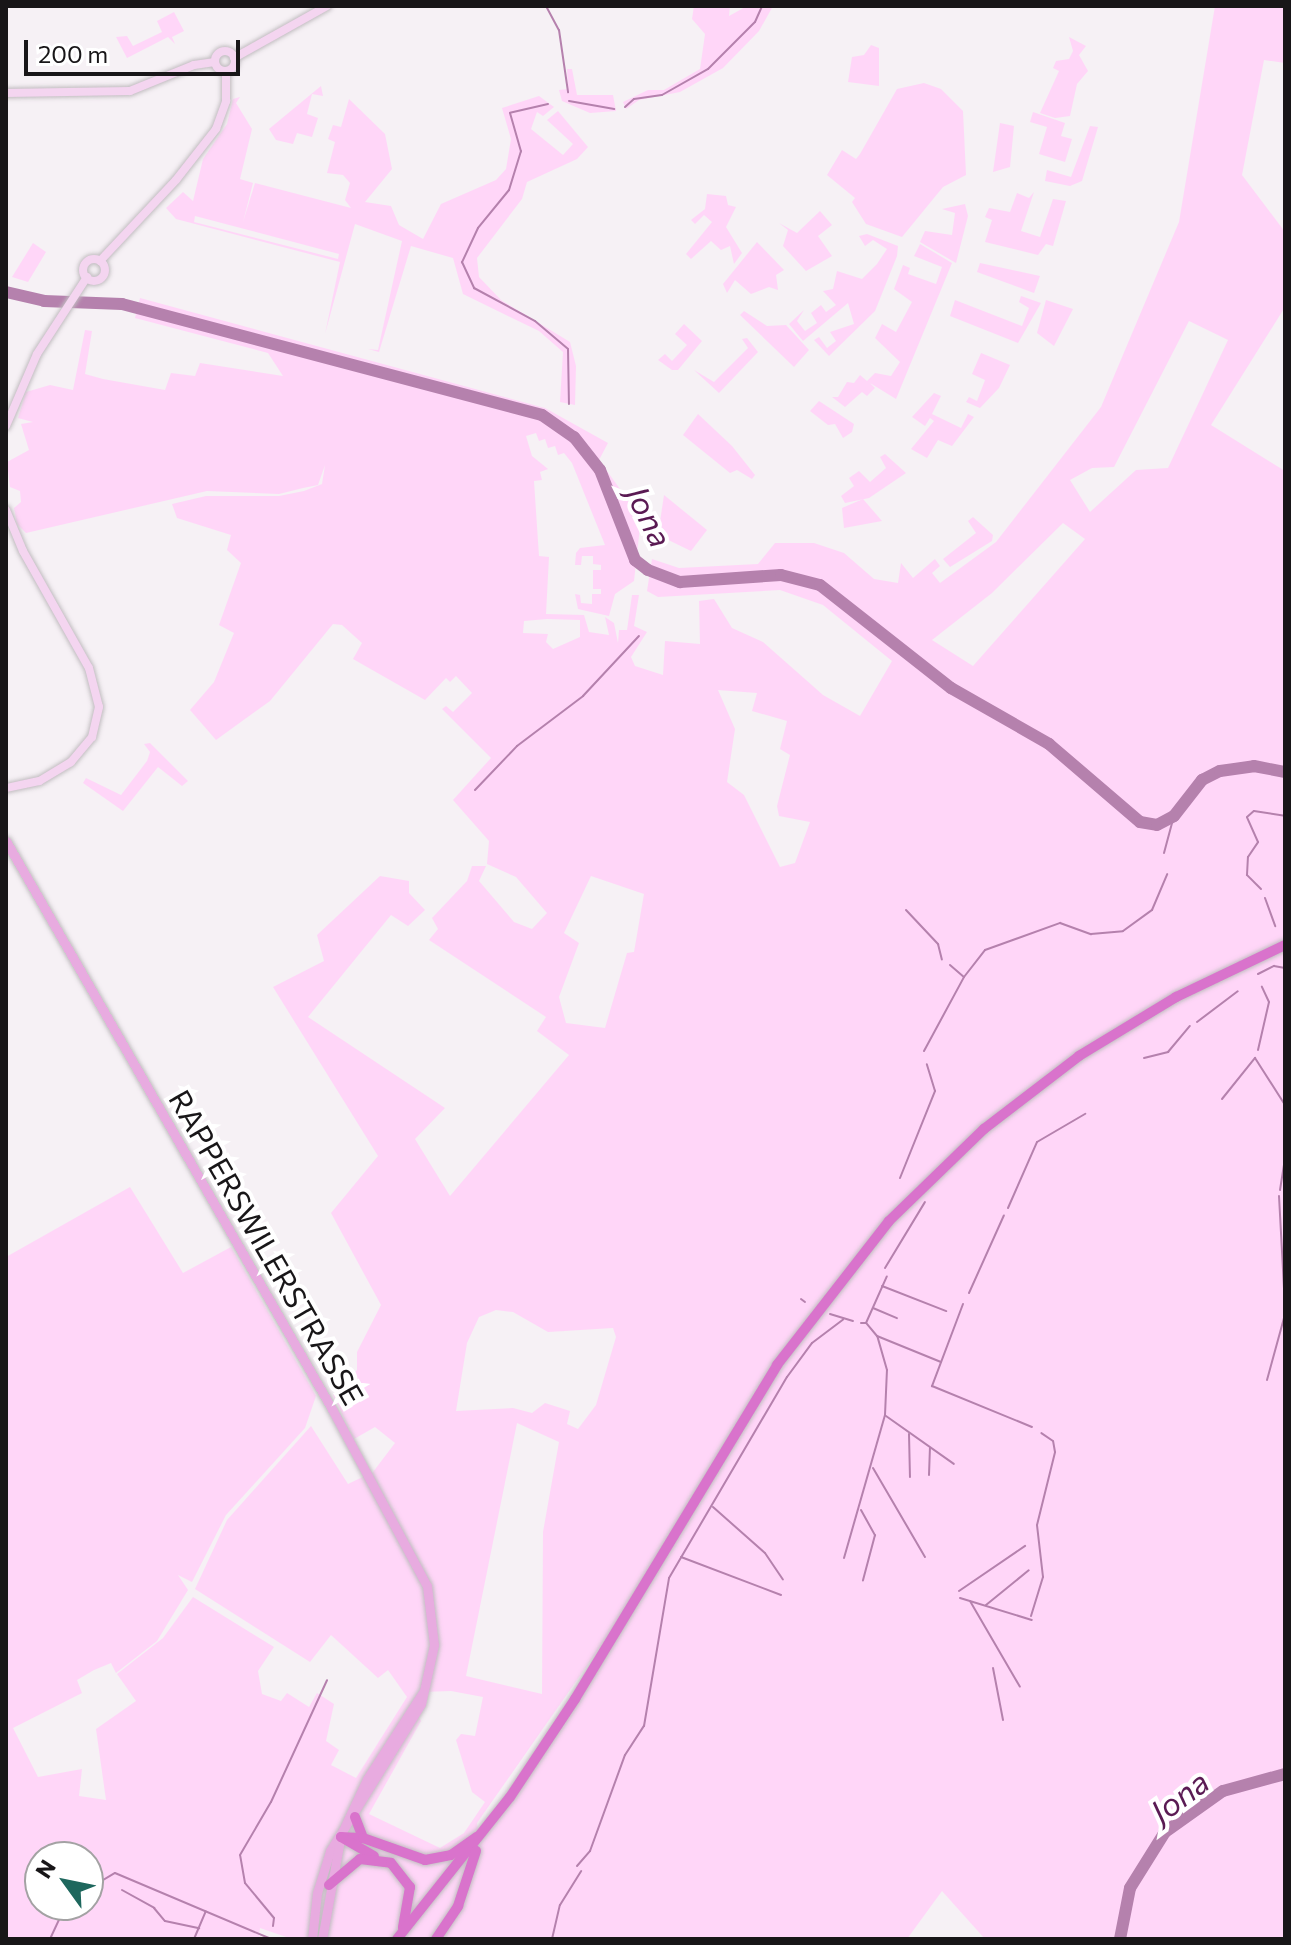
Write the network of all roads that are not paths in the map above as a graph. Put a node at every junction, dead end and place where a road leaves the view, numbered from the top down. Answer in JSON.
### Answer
{"nodes":[{"id":1,"x":327,"y":6,"type":"edge"},
{"id":2,"x":234,"y":58,"type":"junction"},
{"id":3,"x":215,"y":62,"type":"junction"},
{"id":4,"x":226,"y":71,"type":"junction"},
{"id":5,"x":6,"y":93,"type":"edge"},
{"id":6,"x":100,"y":261,"type":"junction"},
{"id":7,"x":87,"y":277,"type":"junction"},
{"id":8,"x":6,"y":426,"type":"edge"},
{"id":9,"x":6,"y":510,"type":"edge"},
{"id":10,"x":6,"y":788,"type":"edge"},
{"id":11,"x":6,"y":841,"type":"edge"},
{"id":12,"x":1285,"y":945,"type":"edge"},
{"id":13,"x":423,"y":1692,"type":"junction"},
{"id":14,"x":355,"y":1817,"type":"junction"},
{"id":15,"x":486,"y":1830,"type":"junction"},
{"id":16,"x":341,"y":1837,"type":"junction"},
{"id":17,"x":363,"y":1838,"type":"junction"},
{"id":18,"x":382,"y":1859,"type":"junction"},
{"id":19,"x":329,"y":1885,"type":"junction"},
{"id":20,"x":398,"y":1938,"type":"edge"},
{"id":21,"x":312,"y":1939,"type":"edge"},
{"id":22,"x":322,"y":1939,"type":"edge"},
{"id":23,"x":436,"y":1939,"type":"edge"}],
"edges":[{"from":1,"to":2,"type":"street"},
{"from":2,"to":3,"type":"street"},
{"from":2,"to":4,"type":"street"},
{"from":3,"to":4,"type":"street"},
{"from":3,"to":5,"type":"street"},
{"from":4,"to":6,"type":"street"},
{"from":6,"to":7,"type":"street"},
{"from":6,"to":7,"type":"street"},
{"from":7,"to":8,"type":"street"},
{"from":9,"to":10,"type":"street"},
{"from":11,"to":13,"type":"main road","name":"RAPPERSWILERSTRASSE"},
{"from":12,"to":15,"type":"highway"},
{"from":13,"to":14,"type":"main road","name":"RAPPERSWILERSTRASSE"},
{"from":13,"to":16,"type":"main road","name":"RAPPERSWILERSTRASSE"},
{"from":14,"to":16,"type":"main road","name":"RAPPERSWILERSTRASSE"},
{"from":14,"to":17,"type":"highway"},
{"from":15,"to":17,"type":"highway"},
{"from":15,"to":20,"type":"highway"},
{"from":15,"to":23,"type":"highway"},
{"from":16,"to":17,"type":"highway"},
{"from":16,"to":18,"type":"highway"},
{"from":16,"to":19,"type":"main road"},
{"from":16,"to":21,"type":"main road"},
{"from":18,"to":19,"type":"highway"},
{"from":18,"to":20,"type":"highway"},
{"from":19,"to":22,"type":"main road"}]}
